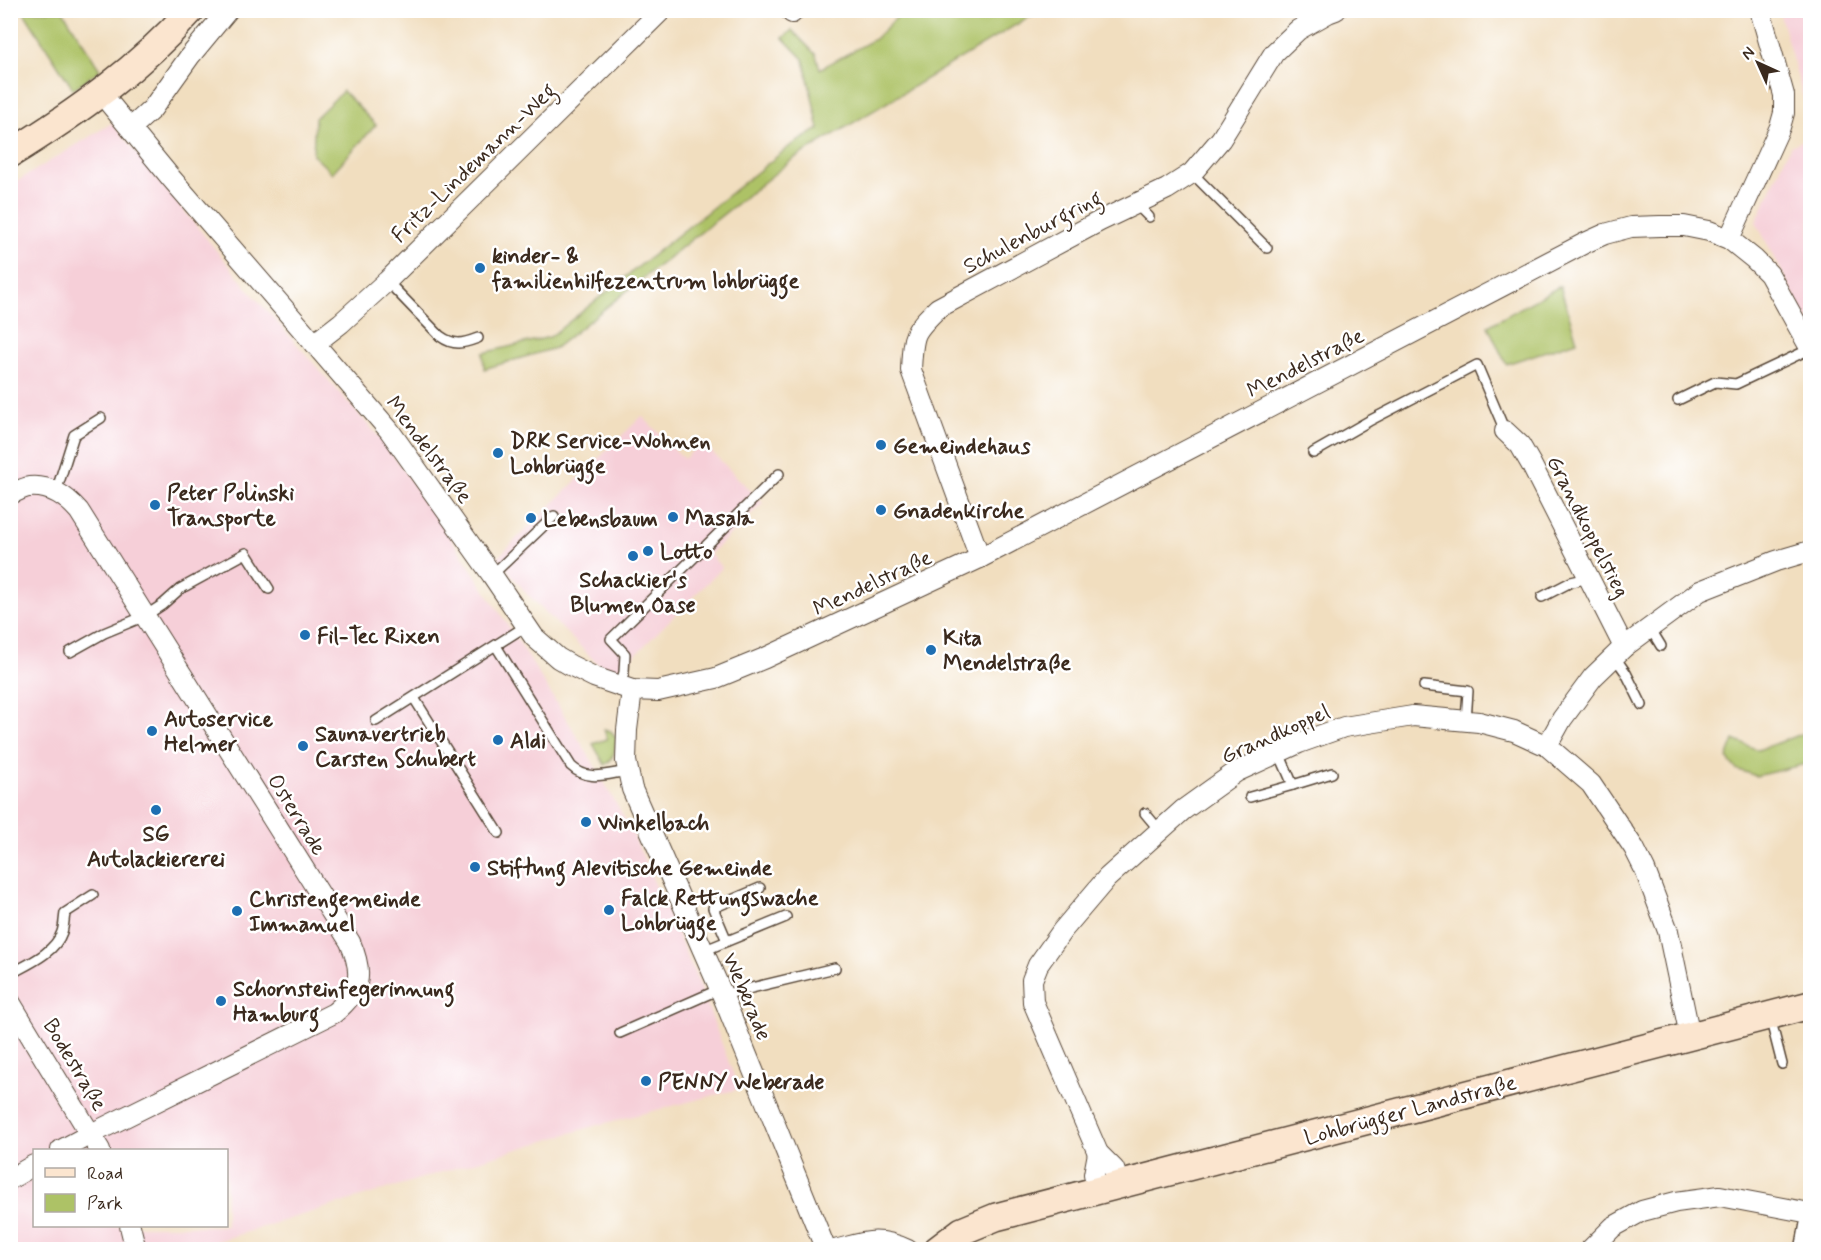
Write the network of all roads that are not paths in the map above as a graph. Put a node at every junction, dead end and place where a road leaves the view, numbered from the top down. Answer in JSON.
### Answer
{"nodes":[{"id":1,"x":191,"y":10,"type":"edge"},
{"id":2,"x":228,"y":10,"type":"edge"},
{"id":3,"x":662,"y":10,"type":"edge"},
{"id":4,"x":1336,"y":10,"type":"edge"},
{"id":5,"x":1761,"y":10,"type":"edge"},
{"id":6,"x":101,"y":93,"type":"junction"},
{"id":7,"x":131,"y":128,"type":"junction"},
{"id":8,"x":10,"y":154,"type":"edge"},
{"id":9,"x":1192,"y":173,"type":"junction"},
{"id":10,"x":1729,"y":240,"type":"junction"},
{"id":11,"x":1267,"y":248,"type":"dead end"},
{"id":12,"x":387,"y":280,"type":"junction"},
{"id":13,"x":478,"y":338,"type":"dead end"},
{"id":14,"x":314,"y":344,"type":"junction"},
{"id":15,"x":1810,"y":349,"type":"edge"},
{"id":16,"x":1678,"y":400,"type":"dead end"},
{"id":17,"x":101,"y":418,"type":"dead end"},
{"id":18,"x":1505,"y":431,"type":"joint"},
{"id":19,"x":1313,"y":453,"type":"dead end"},
{"id":20,"x":779,"y":474,"type":"dead end"},
{"id":21,"x":56,"y":492,"type":"junction"},
{"id":22,"x":10,"y":494,"type":"edge"},
{"id":23,"x":554,"y":516,"type":"dead end"},
{"id":24,"x":1810,"y":551,"type":"edge"},
{"id":25,"x":980,"y":558,"type":"junction"},
{"id":26,"x":492,"y":575,"type":"junction"},
{"id":27,"x":1588,"y":578,"type":"junction"},
{"id":28,"x":269,"y":588,"type":"dead end"},
{"id":29,"x":1542,"y":597,"type":"dead end"},
{"id":30,"x":146,"y":616,"type":"junction"},
{"id":31,"x":526,"y":626,"type":"junction"},
{"id":32,"x":1650,"y":628,"type":"junction"},
{"id":33,"x":496,"y":646,"type":"junction"},
{"id":34,"x":1661,"y":646,"type":"dead end"},
{"id":35,"x":70,"y":652,"type":"dead end"},
{"id":36,"x":1619,"y":652,"type":"junction"},
{"id":37,"x":1424,"y":686,"type":"dead end"},
{"id":38,"x":626,"y":688,"type":"junction"},
{"id":39,"x":414,"y":698,"type":"junction"},
{"id":40,"x":1642,"y":705,"type":"dead end"},
{"id":41,"x":376,"y":721,"type":"dead end"},
{"id":42,"x":1466,"y":721,"type":"junction"},
{"id":43,"x":1547,"y":746,"type":"junction"},
{"id":44,"x":1279,"y":753,"type":"junction"},
{"id":45,"x":628,"y":771,"type":"junction"},
{"id":46,"x":1332,"y":772,"type":"dead end"},
{"id":47,"x":1293,"y":785,"type":"junction"},
{"id":48,"x":1250,"y":797,"type":"dead end"},
{"id":49,"x":1145,"y":813,"type":"dead end"},
{"id":50,"x":1160,"y":831,"type":"junction"},
{"id":51,"x":499,"y":832,"type":"dead end"},
{"id":52,"x":760,"y":888,"type":"dead end"},
{"id":53,"x":93,"y":895,"type":"dead end"},
{"id":54,"x":786,"y":917,"type":"dead end"},
{"id":55,"x":727,"y":941,"type":"junction"},
{"id":56,"x":704,"y":951,"type":"junction"},
{"id":57,"x":836,"y":968,"type":"dead end"},
{"id":58,"x":10,"y":974,"type":"edge"},
{"id":59,"x":721,"y":992,"type":"junction"},
{"id":60,"x":10,"y":1002,"type":"edge"},
{"id":61,"x":1810,"y":1005,"type":"edge"},
{"id":62,"x":1769,"y":1016,"type":"junction"},
{"id":63,"x":620,"y":1033,"type":"dead end"},
{"id":64,"x":1690,"y":1036,"type":"junction"},
{"id":65,"x":1782,"y":1064,"type":"dead end"},
{"id":66,"x":95,"y":1142,"type":"edge"},
{"id":67,"x":65,"y":1149,"type":"edge"},
{"id":68,"x":33,"y":1167,"type":"edge"},
{"id":69,"x":10,"y":1179,"type":"edge"},
{"id":70,"x":1108,"y":1187,"type":"junction"},
{"id":71,"x":1010,"y":1213,"type":"junction"},
{"id":72,"x":1809,"y":1213,"type":"edge"},
{"id":73,"x":130,"y":1227,"type":"edge"},
{"id":74,"x":136,"y":1250,"type":"edge"},
{"id":75,"x":826,"y":1250,"type":"edge"},
{"id":76,"x":834,"y":1250,"type":"edge"},
{"id":77,"x":908,"y":1250,"type":"edge"},
{"id":78,"x":937,"y":1250,"type":"edge"},
{"id":79,"x":969,"y":1250,"type":"edge"},
{"id":80,"x":1590,"y":1250,"type":"edge"},
{"id":81,"x":1800,"y":1250,"type":"edge"}],
"edges":[{"from":1,"to":6,"type":"street"},
{"from":2,"to":7,"type":"street"},
{"from":3,"to":12,"type":"street","name":"Fritz-Lindemann-Weg"},
{"from":4,"to":9,"type":"street","name":"Schulenburgring"},
{"from":5,"to":10,"type":"street"},
{"from":6,"to":7,"type":"street","name":"Mendelstraße"},
{"from":6,"to":8,"type":"street"},
{"from":7,"to":14,"type":"street","name":"Mendelstraße"},
{"from":9,"to":11,"type":"lane"},
{"from":9,"to":25,"type":"street","name":"Schulenburgring"},
{"from":10,"to":15,"type":"street","name":"Mendelstraße"},
{"from":10,"to":25,"type":"street","name":"Mendelstraße"},
{"from":12,"to":13,"type":"lane"},
{"from":12,"to":14,"type":"street","name":"Fritz-Lindemann-Weg"},
{"from":14,"to":26,"type":"street","name":"Mendelstraße"},
{"from":15,"to":16,"type":"lane"},
{"from":17,"to":21,"type":"lane"},
{"from":18,"to":19,"type":"lane"},
{"from":18,"to":27,"type":"street","name":"Grandkoppelstieg"},
{"from":20,"to":38,"type":"lane"},
{"from":21,"to":22,"type":"street"},
{"from":21,"to":30,"type":"street","name":"Osterrade"},
{"from":23,"to":26,"type":"lane"},
{"from":24,"to":32,"type":"street"},
{"from":25,"to":38,"type":"street","name":"Mendelstraße"},
{"from":26,"to":31,"type":"street","name":"Mendelstraße"},
{"from":27,"to":29,"type":"lane"},
{"from":27,"to":36,"type":"street","name":"Grandkoppelstieg"},
{"from":28,"to":30,"type":"lane"},
{"from":30,"to":35,"type":"lane"},
{"from":30,"to":66,"type":"street","name":"Osterrade"},
{"from":31,"to":33,"type":"lane"},
{"from":31,"to":38,"type":"street","name":"Mendelstraße"},
{"from":32,"to":34,"type":"lane"},
{"from":32,"to":36,"type":"street"},
{"from":33,"to":39,"type":"lane"},
{"from":33,"to":45,"type":"lane"},
{"from":36,"to":40,"type":"lane"},
{"from":36,"to":43,"type":"street"},
{"from":37,"to":42,"type":"lane"},
{"from":38,"to":45,"type":"street","name":"Weberade"},
{"from":39,"to":41,"type":"lane"},
{"from":39,"to":51,"type":"lane"},
{"from":42,"to":43,"type":"street","name":"Grandkoppel"},
{"from":42,"to":44,"type":"street","name":"Grandkoppel"},
{"from":43,"to":64,"type":"street","name":"Grandkoppel"},
{"from":44,"to":47,"type":"lane"},
{"from":44,"to":50,"type":"street","name":"Grandkoppel"},
{"from":45,"to":56,"type":"street","name":"Weberade"},
{"from":46,"to":47,"type":"lane"},
{"from":47,"to":48,"type":"lane"},
{"from":49,"to":50,"type":"lane"},
{"from":50,"to":70,"type":"street","name":"Grandkoppel"},
{"from":52,"to":55,"type":"lane"},
{"from":53,"to":58,"type":"lane"},
{"from":54,"to":55,"type":"lane"},
{"from":55,"to":56,"type":"lane"},
{"from":56,"to":59,"type":"street","name":"Weberade"},
{"from":57,"to":59,"type":"lane"},
{"from":59,"to":63,"type":"lane"},
{"from":59,"to":75,"type":"street","name":"Weberade"},
{"from":60,"to":66,"type":"street","name":"Bodestraße"},
{"from":61,"to":62,"type":"street","name":"Lohbrügger Landstraße"},
{"from":62,"to":64,"type":"street","name":"Lohbrügger Landstraße"},
{"from":62,"to":65,"type":"lane"},
{"from":64,"to":70,"type":"street","name":"Lohbrügger Landstraße"},
{"from":66,"to":67,"type":"street","name":"Osterrade"},
{"from":68,"to":69,"type":"street"},
{"from":70,"to":71,"type":"street","name":"Lohbrügger Landstraße"},
{"from":71,"to":78,"type":"street","name":"Lohbrügger Landstraße"},
{"from":71,"to":79,"type":"street","name":"Lohbrügger Landstraße"},
{"from":72,"to":80,"type":"street"},
{"from":72,"to":81,"type":"lane"},
{"from":73,"to":74,"type":"street"},
{"from":76,"to":77,"type":"street"}]}
